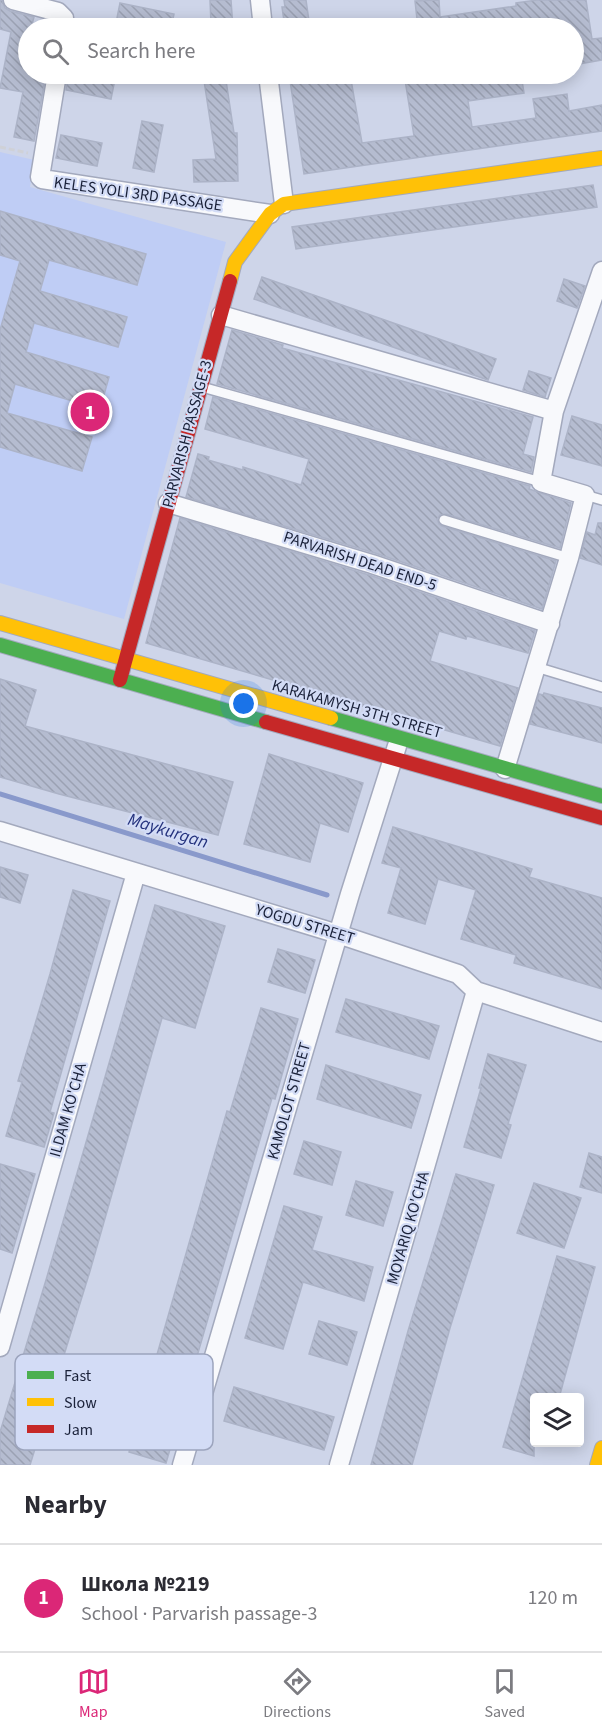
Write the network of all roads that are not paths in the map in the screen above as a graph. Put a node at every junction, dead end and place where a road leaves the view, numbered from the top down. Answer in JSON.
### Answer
{"nodes":[{"id":1,"x":13,"y":0,"type":"edge"},
{"id":2,"x":260,"y":0,"type":"edge"},
{"id":3,"x":64,"y":18,"type":"edge"},
{"id":4,"x":262,"y":18,"type":"edge"},
{"id":5,"x":56,"y":84,"type":"edge"},
{"id":6,"x":269,"y":84,"type":"edge"},
{"id":7,"x":602,"y":158,"type":"edge"},
{"id":8,"x":277,"y":209,"type":"junction"},
{"id":9,"x":602,"y":271,"type":"edge"},
{"id":10,"x":220,"y":315,"type":"junction"},
{"id":11,"x":201,"y":386,"type":"junction"},
{"id":12,"x":554,"y":411,"type":"junction"},
{"id":13,"x":541,"y":482,"type":"junction"},
{"id":14,"x":593,"y":497,"type":"edge"},
{"id":15,"x":168,"y":503,"type":"junction"},
{"id":16,"x":444,"y":520,"type":"dead end"},
{"id":17,"x":569,"y":558,"type":"junction"},
{"id":18,"x":0,"y":623,"type":"edge"},
{"id":19,"x":550,"y":624,"type":"junction"},
{"id":20,"x":0,"y":645,"type":"edge"},
{"id":21,"x":126,"y":659,"type":"junction"},
{"id":22,"x":536,"y":667,"type":"junction"},
{"id":23,"x":120,"y":680,"type":"junction"},
{"id":24,"x":602,"y":687,"type":"edge"},
{"id":25,"x":399,"y":739,"type":"junction"},
{"id":26,"x":393,"y":758,"type":"junction"},
{"id":27,"x":505,"y":769,"type":"junction"},
{"id":28,"x":602,"y":796,"type":"edge"},
{"id":29,"x":602,"y":818,"type":"edge"},
{"id":30,"x":0,"y":831,"type":"edge"},
{"id":31,"x":136,"y":873,"type":"junction"},
{"id":32,"x":339,"y":928,"type":"junction"},
{"id":33,"x":476,"y":991,"type":"junction"},
{"id":34,"x":602,"y":1032,"type":"edge"},
{"id":35,"x":0,"y":1347,"type":"edge"},
{"id":36,"x":213,"y":1359,"type":"edge"},
{"id":37,"x":602,"y":1448,"type":"edge"},
{"id":38,"x":186,"y":1450,"type":"edge"},
{"id":39,"x":182,"y":1465,"type":"edge"},
{"id":40,"x":339,"y":1465,"type":"edge"},
{"id":41,"x":597,"y":1465,"type":"edge"}],
"edges":[{"from":1,"to":3,"type":"street"},
{"from":2,"to":4,"type":"street"},
{"from":5,"to":8,"type":"street","name":"KELES YOLI 3RD PASSAGE"},
{"from":6,"to":8,"type":"street"},
{"from":7,"to":8,"type":"main road"},
{"from":8,"to":10,"type":"main road","name":"PARVARISH PASSAGE-3"},
{"from":9,"to":12,"type":"street"},
{"from":10,"to":11,"type":"main road","name":"PARVARISH PASSAGE-3"},
{"from":10,"to":12,"type":"street"},
{"from":11,"to":13,"type":"lane"},
{"from":11,"to":15,"type":"main road","name":"PARVARISH PASSAGE-3"},
{"from":12,"to":13,"type":"street"},
{"from":13,"to":14,"type":"street"},
{"from":14,"to":17,"type":"street"},
{"from":15,"to":19,"type":"street","name":"PARVARISH DEAD END-5"},
{"from":15,"to":21,"type":"main road","name":"PARVARISH PASSAGE-3"},
{"from":16,"to":17,"type":"lane"},
{"from":17,"to":19,"type":"street"},
{"from":18,"to":21,"type":"main road","name":"KARAKAMYSH 3TH STREET"},
{"from":19,"to":22,"type":"street"},
{"from":20,"to":23,"type":"main road"},
{"from":21,"to":23,"type":"main road","name":"PARVARISH PASSAGE-3"},
{"from":21,"to":25,"type":"main road","name":"KARAKAMYSH 3TH STREET"},
{"from":22,"to":24,"type":"lane"},
{"from":22,"to":27,"type":"street"},
{"from":23,"to":26,"type":"main road"},
{"from":25,"to":26,"type":"street","name":"KAMOLOT STREET"},
{"from":25,"to":27,"type":"main road","name":"KARAKAMYSH 3TH STREET"},
{"from":26,"to":29,"type":"main road"},
{"from":26,"to":32,"type":"street","name":"KAMOLOT STREET"},
{"from":27,"to":28,"type":"main road","name":"KARAKAMYSH 3TH STREET"},
{"from":30,"to":31,"type":"street","name":"YOGDU STREET"},
{"from":31,"to":32,"type":"street","name":"YOGDU STREET"},
{"from":31,"to":35,"type":"street","name":"ILDAM KO'CHA"},
{"from":32,"to":33,"type":"street","name":"YOGDU STREET"},
{"from":32,"to":36,"type":"street","name":"KAMOLOT STREET"},
{"from":33,"to":34,"type":"street","name":"YOGDU STREET"},
{"from":33,"to":40,"type":"street","name":"MOYARIQ KO'CHA"},
{"from":37,"to":41,"type":"main road"},
{"from":38,"to":39,"type":"street","name":"KAMOLOT STREET"}]}
